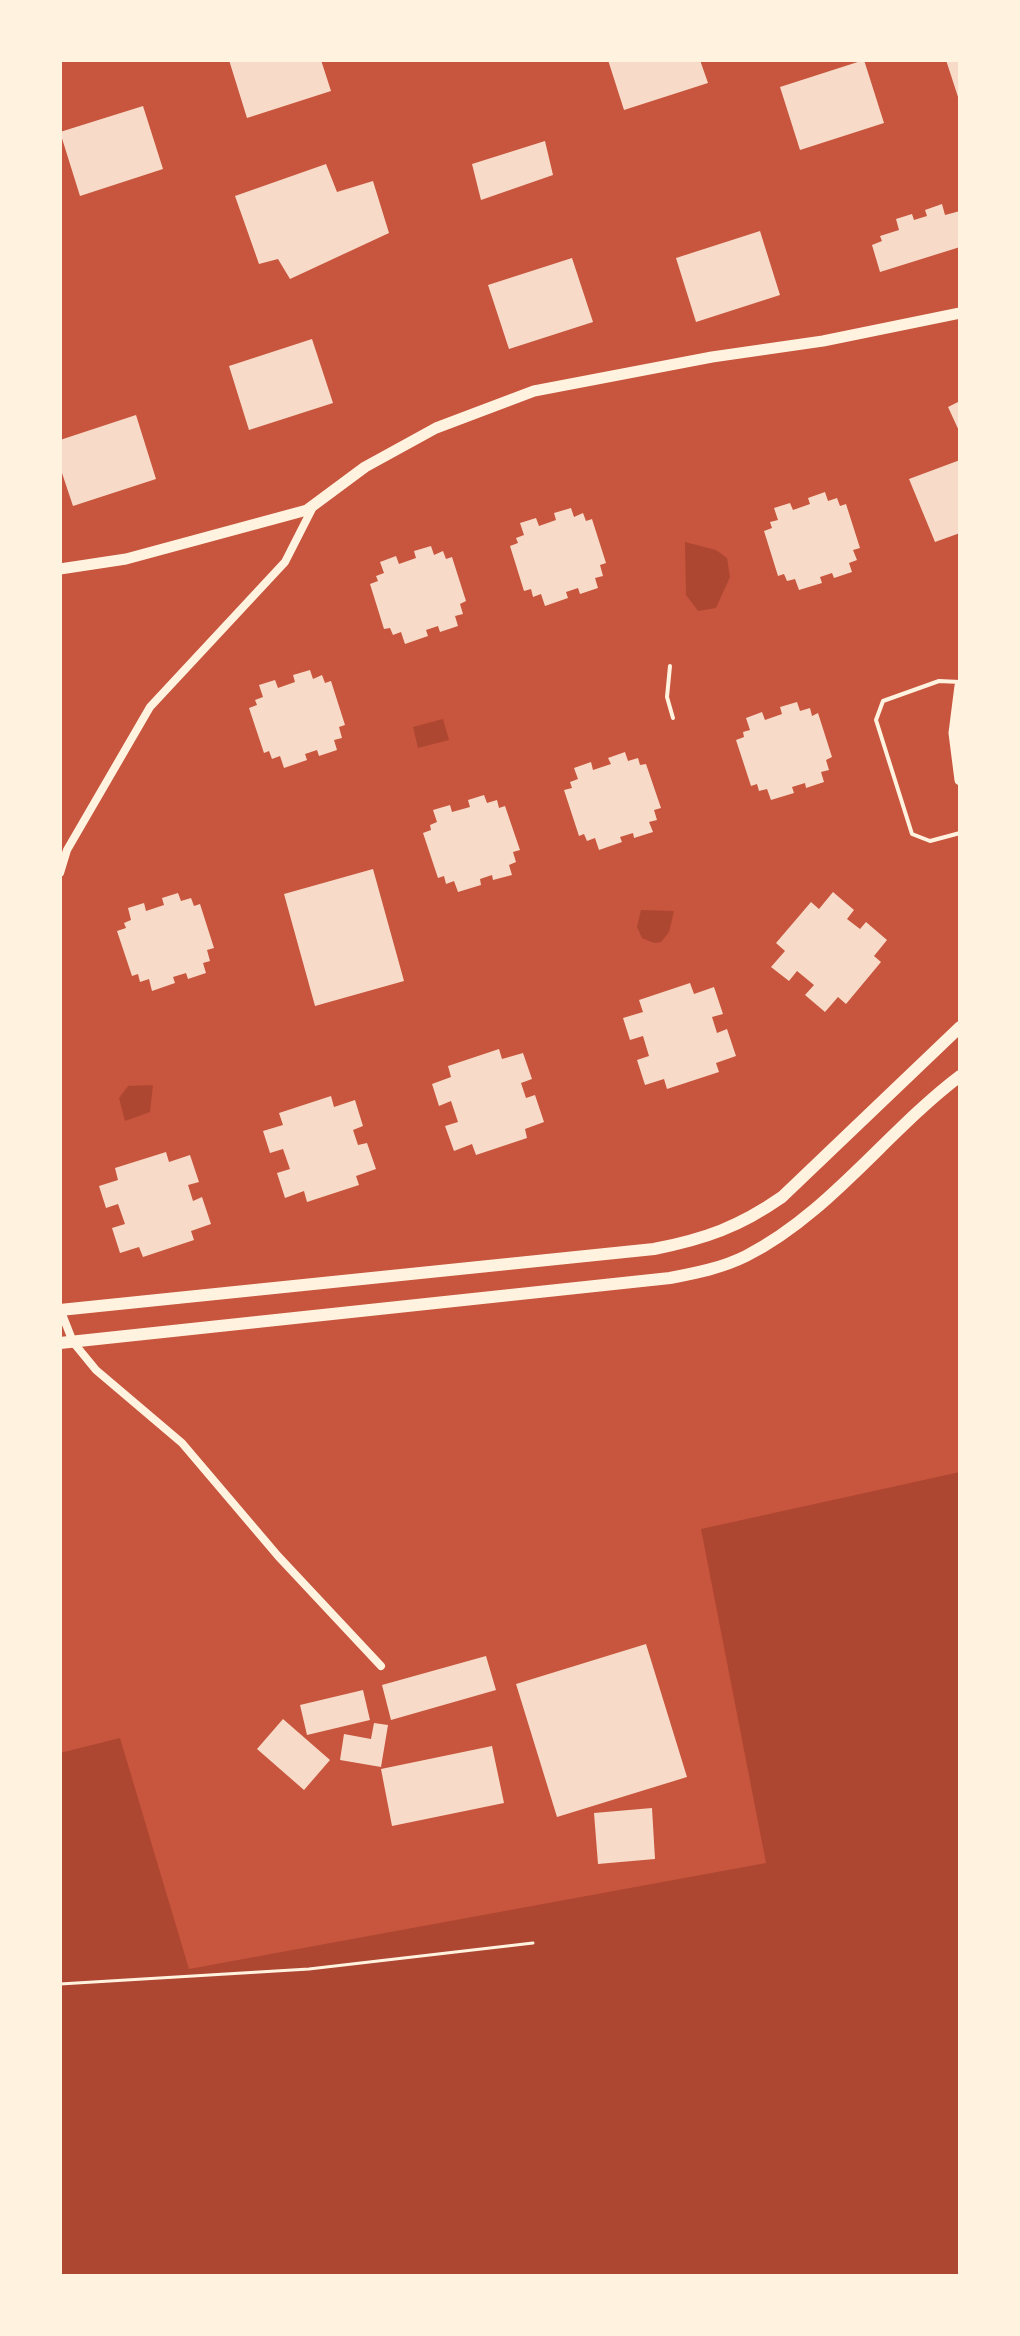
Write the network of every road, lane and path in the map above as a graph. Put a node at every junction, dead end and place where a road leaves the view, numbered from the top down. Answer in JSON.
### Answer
{"nodes":[{"id":1,"x":960,"y":313,"type":"edge"},
{"id":2,"x":314,"y":505,"type":"junction"},
{"id":3,"x":60,"y":569,"type":"edge"},
{"id":4,"x":670,"y":666,"type":"dead end"},
{"id":5,"x":960,"y":684,"type":"edge"},
{"id":6,"x":673,"y":718,"type":"dead end"},
{"id":7,"x":960,"y":780,"type":"edge"},
{"id":8,"x":960,"y":833,"type":"edge"},
{"id":9,"x":60,"y":873,"type":"edge"},
{"id":10,"x":960,"y":1027,"type":"edge"},
{"id":11,"x":960,"y":1076,"type":"edge"},
{"id":12,"x":60,"y":1309,"type":"edge"},
{"id":13,"x":66,"y":1342,"type":"edge"},
{"id":14,"x":381,"y":1666,"type":"dead end"},
{"id":15,"x":533,"y":1943,"type":"dead end"},
{"id":16,"x":60,"y":1984,"type":"edge"}],
"edges":[{"from":1,"to":2,"type":"street"},
{"from":2,"to":3,"type":"street"},
{"from":2,"to":9,"type":"street"},
{"from":4,"to":6,"type":"lane"},
{"from":5,"to":7,"type":"street"},
{"from":5,"to":8,"type":"lane"},
{"from":10,"to":12,"type":"main road"},
{"from":11,"to":13,"type":"main road"},
{"from":12,"to":13,"type":"street"},
{"from":13,"to":14,"type":"street"},
{"from":15,"to":16,"type":"path"}]}
